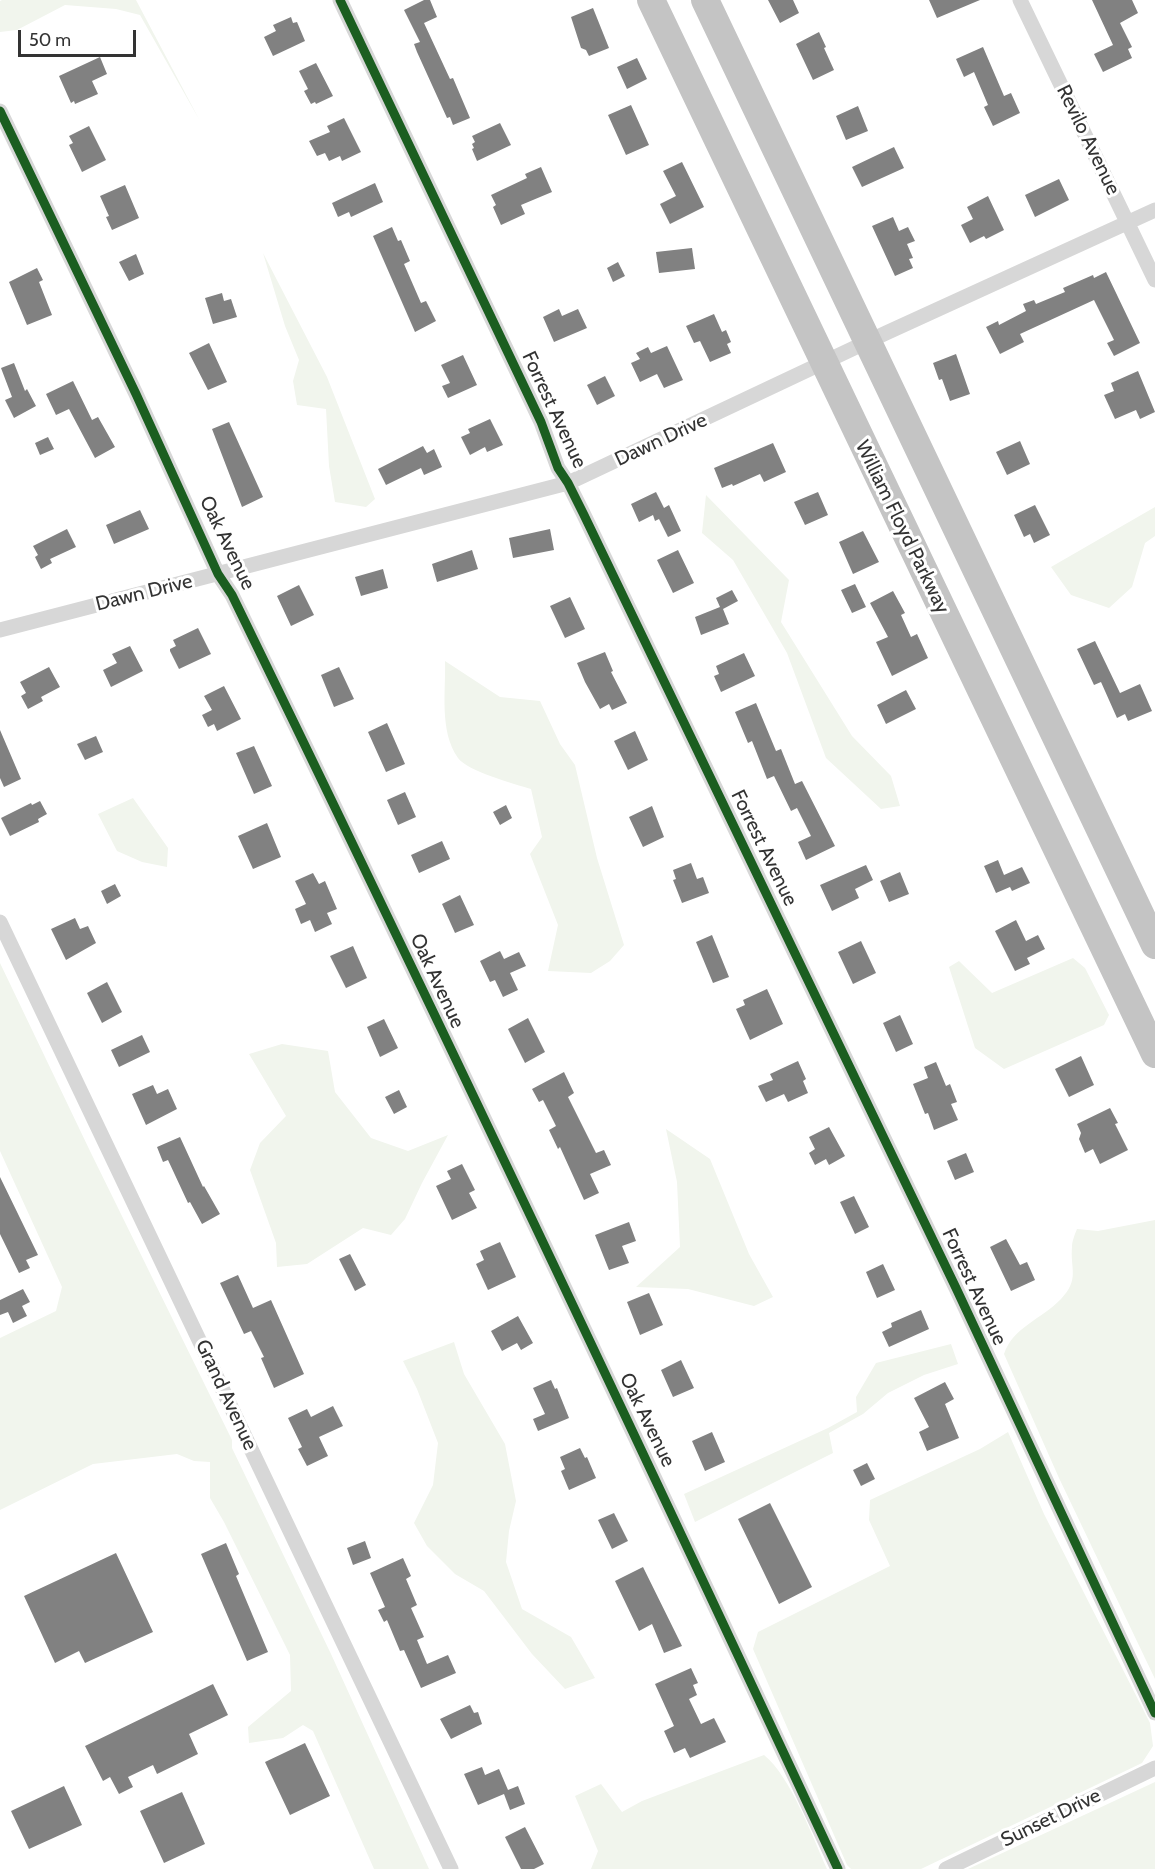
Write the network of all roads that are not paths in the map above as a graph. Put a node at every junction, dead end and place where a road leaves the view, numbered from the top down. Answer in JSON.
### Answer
{"nodes":[{"id":1,"x":340,"y":0,"type":"edge"},
{"id":2,"x":651,"y":0,"type":"edge"},
{"id":3,"x":705,"y":0,"type":"edge"},
{"id":4,"x":1020,"y":0,"type":"edge"},
{"id":5,"x":0,"y":111,"type":"edge"},
{"id":6,"x":1155,"y":210,"type":"edge"},
{"id":7,"x":1128,"y":223,"type":"junction"},
{"id":8,"x":1155,"y":280,"type":"edge"},
{"id":9,"x":868,"y":342,"type":"junction"},
{"id":10,"x":824,"y":363,"type":"junction"},
{"id":11,"x":568,"y":483,"type":"junction"},
{"id":12,"x":218,"y":574,"type":"junction"},
{"id":13,"x":0,"y":630,"type":"edge"},
{"id":14,"x":0,"y":922,"type":"edge"},
{"id":15,"x":1155,"y":945,"type":"edge"},
{"id":16,"x":1155,"y":1054,"type":"edge"},
{"id":17,"x":1155,"y":1713,"type":"edge"},
{"id":18,"x":1155,"y":1768,"type":"edge"},
{"id":19,"x":451,"y":1869,"type":"edge"},
{"id":20,"x":838,"y":1869,"type":"edge"},
{"id":21,"x":946,"y":1869,"type":"edge"}],
"edges":[{"from":1,"to":11,"type":"street","name":"Forrest Avenue"},
{"from":2,"to":10,"type":"highway","name":"William Floyd Parkway"},
{"from":3,"to":9,"type":"highway"},
{"from":4,"to":7,"type":"street","name":"Revilo Avenue"},
{"from":5,"to":12,"type":"street","name":"Oak Avenue"},
{"from":6,"to":7,"type":"street","name":"Dawn Drive"},
{"from":7,"to":8,"type":"street","name":"Revilo Avenue"},
{"from":7,"to":9,"type":"street","name":"Dawn Drive"},
{"from":9,"to":10,"type":"street","name":"Dawn Drive"},
{"from":9,"to":15,"type":"highway"},
{"from":10,"to":11,"type":"street","name":"Dawn Drive"},
{"from":10,"to":16,"type":"highway","name":"William Floyd Parkway"},
{"from":11,"to":12,"type":"street","name":"Dawn Drive"},
{"from":11,"to":17,"type":"street","name":"Forrest Avenue"},
{"from":12,"to":13,"type":"street","name":"Dawn Drive"},
{"from":12,"to":20,"type":"street","name":"Oak Avenue"},
{"from":14,"to":19,"type":"street","name":"Grand Avenue"},
{"from":18,"to":21,"type":"street","name":"Sunset Drive"}]}
